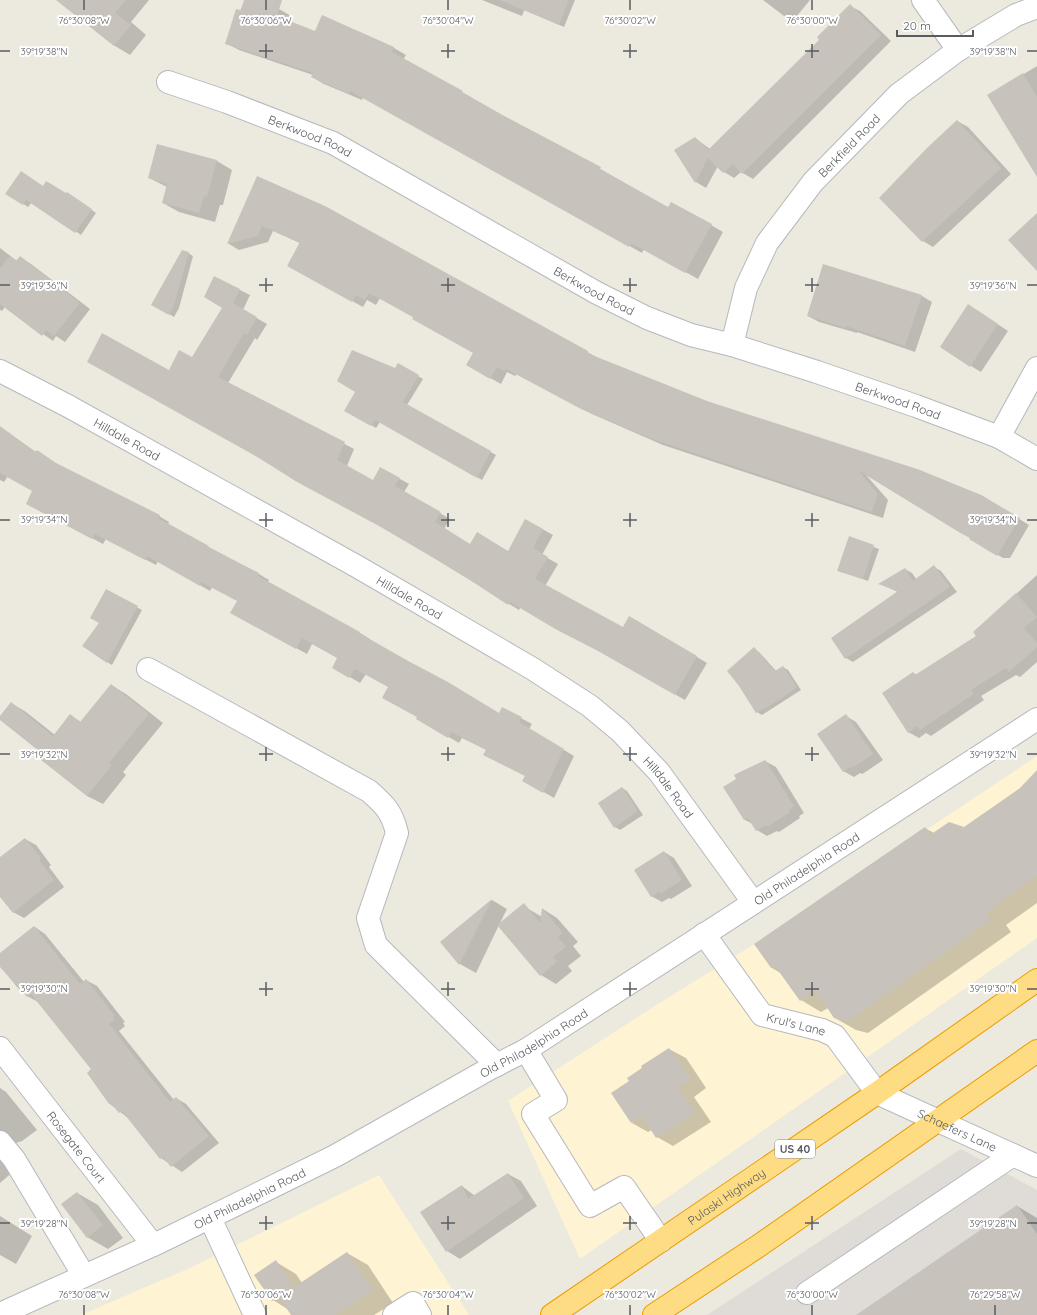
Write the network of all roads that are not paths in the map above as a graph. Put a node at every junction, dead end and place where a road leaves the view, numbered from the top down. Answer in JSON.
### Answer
{"nodes":[{"id":1,"x":923,"y":0,"type":"edge"},
{"id":2,"x":1037,"y":7,"type":"edge"},
{"id":3,"x":958,"y":50,"type":"junction"},
{"id":4,"x":168,"y":82,"type":"dead end"},
{"id":5,"x":732,"y":345,"type":"junction"},
{"id":6,"x":1037,"y":368,"type":"edge"},
{"id":7,"x":0,"y":371,"type":"edge"},
{"id":8,"x":999,"y":437,"type":"junction"},
{"id":9,"x":1037,"y":459,"type":"edge"},
{"id":10,"x":148,"y":669,"type":"dead end"},
{"id":11,"x":1037,"y":719,"type":"edge"},
{"id":12,"x":753,"y":902,"type":"junction"},
{"id":13,"x":704,"y":934,"type":"junction"},
{"id":14,"x":1037,"y":980,"type":"edge"},
{"id":15,"x":0,"y":1048,"type":"edge"},
{"id":16,"x":526,"y":1050,"type":"junction"},
{"id":17,"x":1037,"y":1051,"type":"edge"},
{"id":18,"x":497,"y":1065,"type":"junction"},
{"id":19,"x":877,"y":1093,"type":"junction"},
{"id":20,"x":939,"y":1120,"type":"junction"},
{"id":21,"x":0,"y":1142,"type":"edge"},
{"id":22,"x":1013,"y":1155,"type":"junction"},
{"id":23,"x":7,"y":1165,"type":"edge"},
{"id":24,"x":1037,"y":1166,"type":"edge"},
{"id":25,"x":210,"y":1218,"type":"junction"},
{"id":26,"x":661,"y":1242,"type":"junction"},
{"id":27,"x":153,"y":1245,"type":"junction"},
{"id":28,"x":84,"y":1276,"type":"junction"},
{"id":29,"x":807,"y":1292,"type":"dead end"},
{"id":30,"x":41,"y":1306,"type":"edge"},
{"id":31,"x":2,"y":1311,"type":"edge"},
{"id":32,"x":255,"y":1315,"type":"edge"},
{"id":33,"x":394,"y":1315,"type":"edge"},
{"id":34,"x":420,"y":1315,"type":"edge"},
{"id":35,"x":552,"y":1315,"type":"edge"},
{"id":36,"x":654,"y":1315,"type":"edge"}],
"edges":[{"from":1,"to":3,"type":"street"},
{"from":2,"to":3,"type":"street","name":"Berkfield Road"},
{"from":3,"to":5,"type":"street","name":"Berkfield Road"},
{"from":4,"to":5,"type":"street","name":"Berkwood Road"},
{"from":5,"to":8,"type":"street","name":"Berkwood Road"},
{"from":6,"to":8,"type":"street"},
{"from":7,"to":12,"type":"street","name":"Hilldale Road"},
{"from":8,"to":9,"type":"street","name":"Berkwood Road"},
{"from":10,"to":18,"type":"street"},
{"from":11,"to":12,"type":"street","name":"Old Philadelphia Road"},
{"from":12,"to":13,"type":"street","name":"Old Philadelphia Road"},
{"from":13,"to":16,"type":"street","name":"Old Philadelphia Road"},
{"from":13,"to":19,"type":"street","name":"Krul's Lane"},
{"from":14,"to":19,"type":"highway","name":"Pulaski Highway","number":"US 40"},
{"from":15,"to":27,"type":"street","name":"Rosegate Court"},
{"from":16,"to":18,"type":"street","name":"Old Philadelphia Road"},
{"from":16,"to":26,"type":"street"},
{"from":17,"to":20,"type":"highway"},
{"from":18,"to":25,"type":"street","name":"Old Philadelphia Road"},
{"from":19,"to":20,"type":"street","name":"Schaefers Lane"},
{"from":19,"to":26,"type":"highway","name":"Pulaski Highway","number":"US 40"},
{"from":20,"to":22,"type":"street","name":"Schaefers Lane"},
{"from":20,"to":36,"type":"highway"},
{"from":21,"to":23,"type":"street"},
{"from":22,"to":24,"type":"street","name":"Schaefers Lane"},
{"from":22,"to":29,"type":"street"},
{"from":23,"to":28,"type":"street"},
{"from":25,"to":27,"type":"street","name":"Old Philadelphia Road"},
{"from":25,"to":32,"type":"street"},
{"from":26,"to":35,"type":"highway","name":"Pulaski Highway","number":"US 40"},
{"from":27,"to":28,"type":"street","name":"Old Philadelphia Road"},
{"from":28,"to":30,"type":"street","name":"Old Philadelphia Road"},
{"from":30,"to":31,"type":"street","name":"Old Philadelphia Road"},
{"from":33,"to":34,"type":"street"}]}
